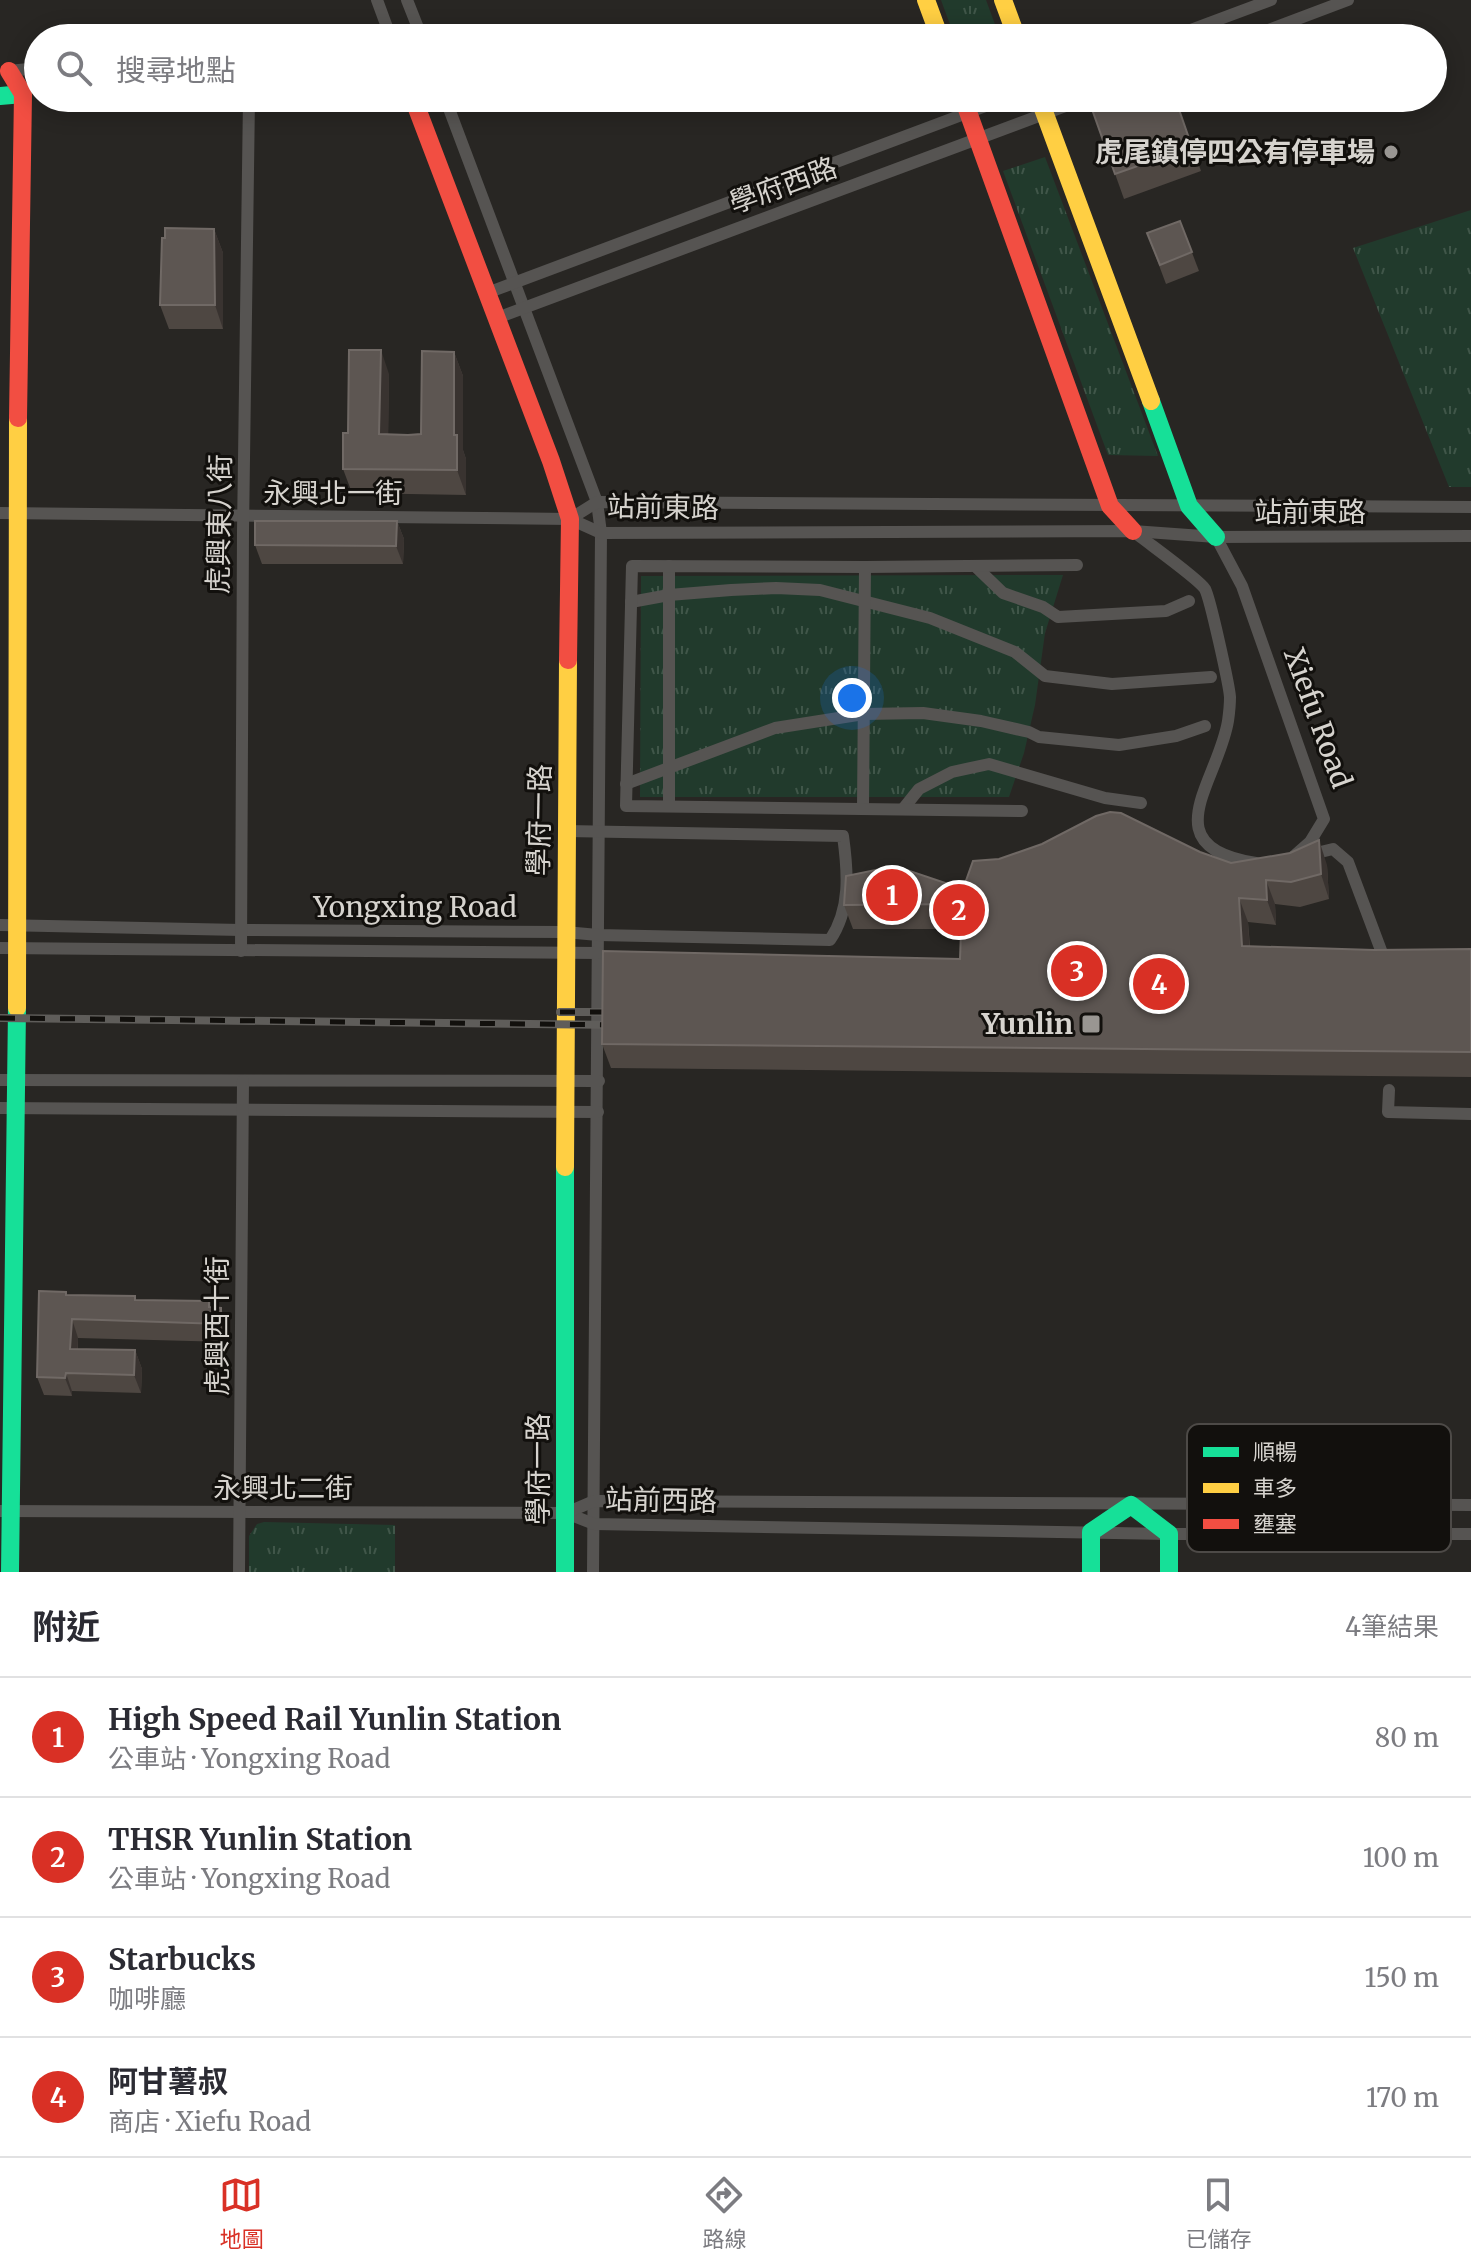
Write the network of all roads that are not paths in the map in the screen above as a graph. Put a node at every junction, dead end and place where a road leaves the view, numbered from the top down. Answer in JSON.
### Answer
{"nodes":[{"id":1,"x":377,"y":0,"type":"edge"},
{"id":2,"x":407,"y":0,"type":"edge"},
{"id":3,"x":926,"y":0,"type":"edge"},
{"id":4,"x":1003,"y":0,"type":"edge"},
{"id":5,"x":1271,"y":0,"type":"edge"},
{"id":6,"x":1348,"y":0,"type":"edge"},
{"id":7,"x":386,"y":24,"type":"edge"},
{"id":8,"x":416,"y":24,"type":"edge"},
{"id":9,"x":935,"y":24,"type":"edge"},
{"id":10,"x":1012,"y":24,"type":"edge"},
{"id":11,"x":1207,"y":24,"type":"edge"},
{"id":12,"x":1284,"y":24,"type":"edge"},
{"id":13,"x":24,"y":71,"type":"edge"},
{"id":14,"x":3,"y":76,"type":"edge"},
{"id":15,"x":24,"y":90,"type":"edge"},
{"id":16,"x":24,"y":94,"type":"edge"},
{"id":17,"x":0,"y":96,"type":"edge"},
{"id":18,"x":30,"y":112,"type":"edge"},
{"id":19,"x":249,"y":112,"type":"edge"},
{"id":20,"x":418,"y":112,"type":"edge"},
{"id":21,"x":450,"y":112,"type":"edge"},
{"id":22,"x":947,"y":112,"type":"edge"},
{"id":23,"x":968,"y":112,"type":"edge"},
{"id":24,"x":1030,"y":112,"type":"edge"},
{"id":25,"x":1044,"y":112,"type":"edge"},
{"id":26,"x":978,"y":138,"type":"junction"},
{"id":27,"x":514,"y":281,"type":"junction"},
{"id":28,"x":487,"y":293,"type":"junction"},
{"id":29,"x":525,"y":307,"type":"junction"},
{"id":30,"x":497,"y":318,"type":"junction"},
{"id":31,"x":597,"y":502,"type":"junction"},
{"id":32,"x":1110,"y":506,"type":"junction"},
{"id":33,"x":1189,"y":506,"type":"junction"},
{"id":34,"x":1471,"y":507,"type":"edge"},
{"id":35,"x":9,"y":513,"type":"edge"},
{"id":36,"x":243,"y":516,"type":"junction"},
{"id":37,"x":570,"y":519,"type":"junction"},
{"id":38,"x":1133,"y":531,"type":"junction"},
{"id":39,"x":601,"y":533,"type":"junction"},
{"id":40,"x":1471,"y":536,"type":"edge"},
{"id":41,"x":1216,"y":537,"type":"junction"},
{"id":42,"x":1077,"y":565,"type":"dead end"},
{"id":43,"x":669,"y":566,"type":"junction"},
{"id":44,"x":975,"y":566,"type":"junction"},
{"id":45,"x":865,"y":567,"type":"junction"},
{"id":46,"x":669,"y":595,"type":"junction"},
{"id":47,"x":864,"y":601,"type":"junction"},
{"id":48,"x":1189,"y":601,"type":"dead end"},
{"id":49,"x":631,"y":602,"type":"junction"},
{"id":50,"x":1211,"y":677,"type":"dead end"},
{"id":51,"x":864,"y":714,"type":"junction"},
{"id":52,"x":1205,"y":726,"type":"dead end"},
{"id":53,"x":669,"y":766,"type":"junction"},
{"id":54,"x":626,"y":784,"type":"junction"},
{"id":55,"x":1141,"y":803,"type":"dead end"},
{"id":56,"x":669,"y":806,"type":"junction"},
{"id":57,"x":863,"y":808,"type":"junction"},
{"id":58,"x":903,"y":809,"type":"junction"},
{"id":59,"x":1022,"y":811,"type":"dead end"},
{"id":60,"x":566,"y":831,"type":"junction"},
{"id":61,"x":598,"y":832,"type":"junction"},
{"id":62,"x":1289,"y":860,"type":"junction"},
{"id":63,"x":9,"y":925,"type":"edge"},
{"id":64,"x":241,"y":930,"type":"junction"},
{"id":65,"x":565,"y":932,"type":"junction"},
{"id":66,"x":598,"y":935,"type":"junction"},
{"id":67,"x":8,"y":948,"type":"edge"},
{"id":68,"x":241,"y":951,"type":"junction"},
{"id":69,"x":565,"y":953,"type":"junction"},
{"id":70,"x":598,"y":953,"type":"junction"},
{"id":71,"x":1399,"y":961,"type":"edge"},
{"id":72,"x":8,"y":1080,"type":"edge"},
{"id":73,"x":243,"y":1081,"type":"junction"},
{"id":74,"x":567,"y":1081,"type":"junction"},
{"id":75,"x":599,"y":1081,"type":"junction"},
{"id":76,"x":1389,"y":1090,"type":"dead end"},
{"id":77,"x":243,"y":1108,"type":"junction"},
{"id":78,"x":7,"y":1109,"type":"edge"},
{"id":79,"x":566,"y":1112,"type":"junction"},
{"id":80,"x":598,"y":1112,"type":"junction"},
{"id":81,"x":1471,"y":1114,"type":"edge"},
{"id":82,"x":594,"y":1501,"type":"junction"},
{"id":83,"x":1131,"y":1505,"type":"junction"},
{"id":84,"x":1187,"y":1505,"type":"edge"},
{"id":85,"x":5,"y":1510,"type":"edge"},
{"id":86,"x":239,"y":1513,"type":"junction"},
{"id":87,"x":566,"y":1513,"type":"junction"},
{"id":88,"x":594,"y":1524,"type":"junction"},
{"id":89,"x":1091,"y":1532,"type":"junction"},
{"id":90,"x":1169,"y":1534,"type":"junction"},
{"id":91,"x":1187,"y":1534,"type":"edge"},
{"id":92,"x":10,"y":1572,"type":"edge"},
{"id":93,"x":239,"y":1572,"type":"edge"},
{"id":94,"x":565,"y":1572,"type":"edge"},
{"id":95,"x":593,"y":1572,"type":"edge"},
{"id":96,"x":1091,"y":1572,"type":"edge"},
{"id":97,"x":1169,"y":1572,"type":"edge"}],
"edges":[{"from":1,"to":7,"type":"street"},
{"from":2,"to":8,"type":"street"},
{"from":3,"to":9,"type":"street"},
{"from":4,"to":10,"type":"street"},
{"from":5,"to":11,"type":"street"},
{"from":6,"to":12,"type":"street"},
{"from":13,"to":14,"type":"street"},
{"from":14,"to":15,"type":"street"},
{"from":16,"to":17,"type":"street"},
{"from":18,"to":35,"type":"street"},
{"from":19,"to":36,"type":"street","name":"虎興東八街"},
{"from":20,"to":28,"type":"street","name":"學府一路"},
{"from":21,"to":27,"type":"street","name":"學府一路"},
{"from":22,"to":27,"type":"street","name":"學府西路"},
{"from":23,"to":26,"type":"street"},
{"from":24,"to":26,"type":"street","name":"學府西路"},
{"from":25,"to":33,"type":"street","name":"Xiefu Road"},
{"from":26,"to":29,"type":"street","name":"學府西路"},
{"from":26,"to":32,"type":"street"},
{"from":27,"to":28,"type":"street","name":"學府西路"},
{"from":27,"to":29,"type":"street","name":"學府一路"},
{"from":28,"to":30,"type":"street","name":"學府一路"},
{"from":29,"to":30,"type":"street","name":"學府西路"},
{"from":29,"to":31,"type":"street","name":"學府一路"},
{"from":30,"to":37,"type":"street","name":"學府一路"},
{"from":31,"to":32,"type":"street","name":"站前東路"},
{"from":31,"to":37,"type":"street","name":"站前東路"},
{"from":31,"to":39,"type":"street","name":"學府一路"},
{"from":32,"to":33,"type":"street","name":"站前東路"},
{"from":32,"to":38,"type":"street"},
{"from":33,"to":34,"type":"street","name":"站前東路"},
{"from":33,"to":41,"type":"street","name":"Xiefu Road"},
{"from":35,"to":36,"type":"street","name":"永興北一街"},
{"from":35,"to":63,"type":"street"},
{"from":36,"to":37,"type":"street","name":"永興北一街"},
{"from":36,"to":64,"type":"street","name":"虎興東八街"},
{"from":37,"to":39,"type":"street","name":"站前東路"},
{"from":37,"to":60,"type":"street","name":"學府一路"},
{"from":38,"to":39,"type":"street","name":"站前東路"},
{"from":38,"to":41,"type":"street","name":"站前東路"},
{"from":38,"to":62,"type":"street"},
{"from":39,"to":61,"type":"street","name":"學府一路"},
{"from":40,"to":41,"type":"street","name":"站前東路"},
{"from":41,"to":62,"type":"street","name":"Xiefu Road"},
{"from":42,"to":44,"type":"street"},
{"from":43,"to":45,"type":"street"},
{"from":43,"to":46,"type":"street"},
{"from":43,"to":49,"type":"street"},
{"from":44,"to":45,"type":"street"},
{"from":44,"to":48,"type":"street"},
{"from":45,"to":47,"type":"street"},
{"from":46,"to":47,"type":"street"},
{"from":46,"to":49,"type":"street"},
{"from":46,"to":53,"type":"street"},
{"from":47,"to":50,"type":"street"},
{"from":47,"to":51,"type":"street"},
{"from":49,"to":54,"type":"street"},
{"from":51,"to":52,"type":"street"},
{"from":51,"to":53,"type":"street"},
{"from":51,"to":57,"type":"street"},
{"from":53,"to":54,"type":"street"},
{"from":53,"to":56,"type":"street"},
{"from":54,"to":56,"type":"street"},
{"from":55,"to":58,"type":"street"},
{"from":56,"to":57,"type":"street"},
{"from":57,"to":58,"type":"street"},
{"from":58,"to":59,"type":"street"},
{"from":60,"to":61,"type":"street"},
{"from":60,"to":65,"type":"street","name":"學府一路"},
{"from":61,"to":66,"type":"street","name":"學府一路"},
{"from":61,"to":66,"type":"street","name":"Yongxing Road"},
{"from":62,"to":71,"type":"street"},
{"from":63,"to":64,"type":"street","name":"Yongxing Road"},
{"from":63,"to":67,"type":"street"},
{"from":64,"to":65,"type":"street","name":"Yongxing Road"},
{"from":64,"to":68,"type":"street","name":"虎興東八街"},
{"from":65,"to":66,"type":"street","name":"Yongxing Road"},
{"from":65,"to":69,"type":"street","name":"學府一路"},
{"from":66,"to":70,"type":"street","name":"學府一路"},
{"from":67,"to":68,"type":"street","name":"Yongxing Road"},
{"from":67,"to":72,"type":"street"},
{"from":68,"to":69,"type":"street","name":"Yongxing Road"},
{"from":69,"to":70,"type":"street","name":"Yongxing Road"},
{"from":69,"to":74,"type":"street","name":"學府一路"},
{"from":70,"to":75,"type":"street","name":"學府一路"},
{"from":72,"to":73,"type":"street"},
{"from":72,"to":78,"type":"street"},
{"from":73,"to":74,"type":"street"},
{"from":73,"to":77,"type":"street","name":"虎興西十街"},
{"from":74,"to":75,"type":"street"},
{"from":74,"to":79,"type":"street","name":"學府一路"},
{"from":75,"to":80,"type":"street","name":"學府一路"},
{"from":76,"to":81,"type":"street"},
{"from":77,"to":78,"type":"street"},
{"from":77,"to":79,"type":"street"},
{"from":77,"to":86,"type":"street","name":"虎興西十街"},
{"from":78,"to":85,"type":"street"},
{"from":79,"to":80,"type":"street"},
{"from":79,"to":87,"type":"street","name":"學府一路"},
{"from":80,"to":82,"type":"street","name":"學府一路"},
{"from":82,"to":83,"type":"street","name":"站前西路"},
{"from":82,"to":87,"type":"street","name":"站前西路"},
{"from":82,"to":88,"type":"street","name":"學府一路"},
{"from":83,"to":84,"type":"street","name":"站前西路"},
{"from":83,"to":89,"type":"street"},
{"from":83,"to":90,"type":"street"},
{"from":85,"to":86,"type":"street","name":"永興北二街"},
{"from":85,"to":92,"type":"street"},
{"from":86,"to":87,"type":"street","name":"永興北二街"},
{"from":86,"to":93,"type":"street","name":"虎興西十街"},
{"from":87,"to":88,"type":"street","name":"站前西路"},
{"from":87,"to":94,"type":"street","name":"學府一路"},
{"from":88,"to":89,"type":"street","name":"站前西路"},
{"from":88,"to":95,"type":"street","name":"學府一路"},
{"from":89,"to":90,"type":"street","name":"站前西路"},
{"from":89,"to":96,"type":"street"},
{"from":90,"to":91,"type":"street","name":"站前西路"},
{"from":90,"to":97,"type":"street"}]}
